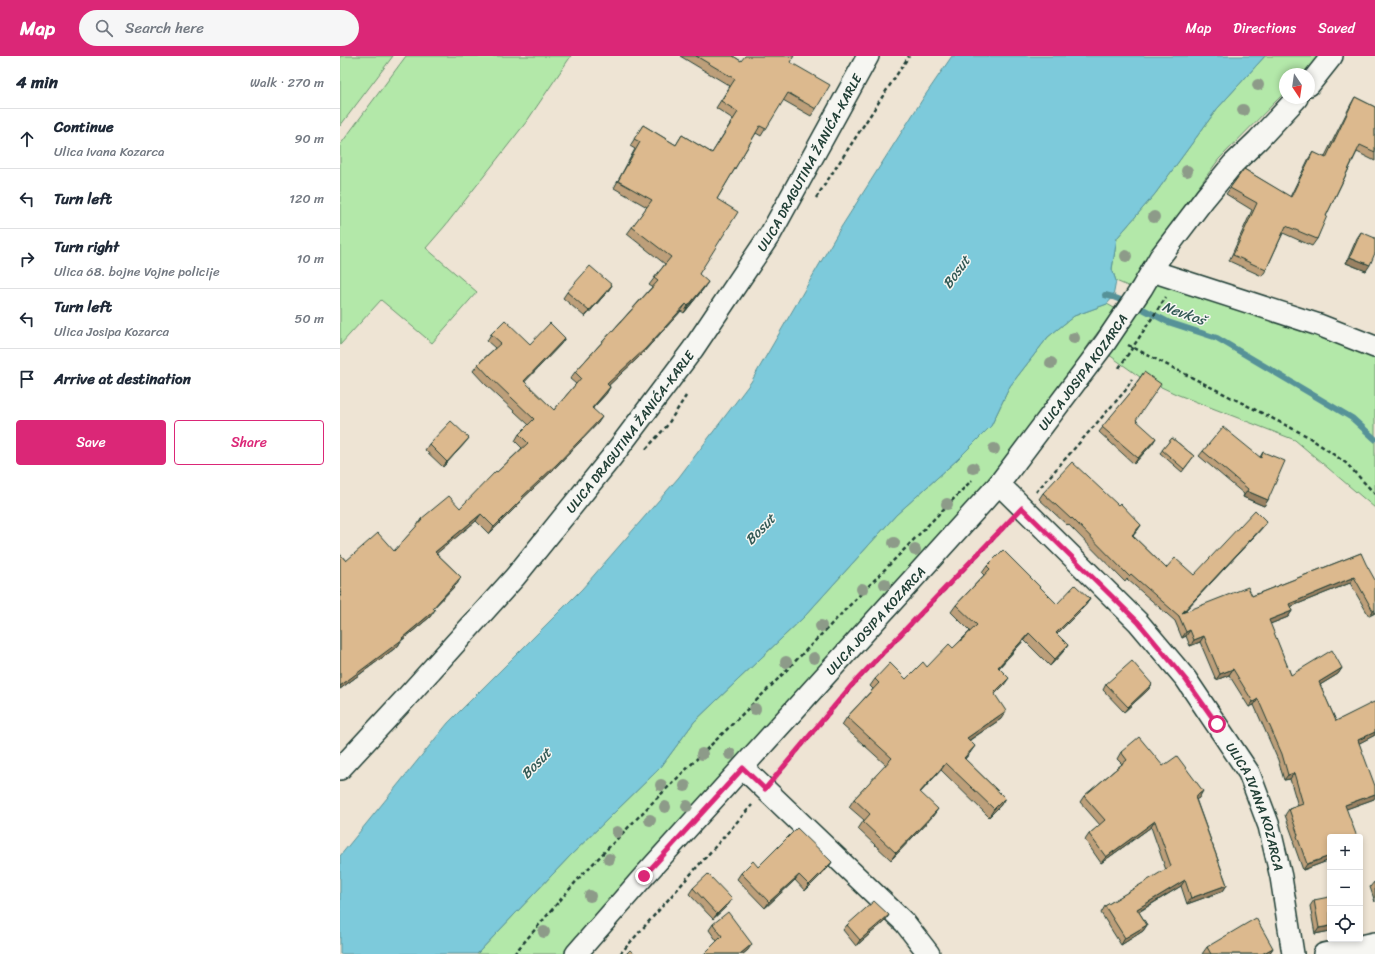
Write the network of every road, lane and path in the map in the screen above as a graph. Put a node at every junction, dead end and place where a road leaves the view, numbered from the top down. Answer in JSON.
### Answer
{"nodes":[{"id":1,"x":868,"y":56,"type":"edge"},
{"id":2,"x":1332,"y":56,"type":"edge"},
{"id":3,"x":1315,"y":77,"type":"edge"},
{"id":4,"x":1292,"y":104,"type":"edge"},
{"id":5,"x":1147,"y":279,"type":"junction"},
{"id":6,"x":1163,"y":302,"type":"dead end"},
{"id":7,"x":1116,"y":327,"type":"junction"},
{"id":8,"x":1375,"y":347,"type":"edge"},
{"id":9,"x":1133,"y":348,"type":"junction"},
{"id":10,"x":1119,"y":368,"type":"dead end"},
{"id":11,"x":1132,"y":379,"type":"dead end"},
{"id":12,"x":999,"y":484,"type":"junction"},
{"id":13,"x":1375,"y":494,"type":"edge"},
{"id":14,"x":1022,"y":508,"type":"junction"},
{"id":15,"x":743,"y":768,"type":"junction"},
{"id":16,"x":340,"y":769,"type":"edge"},
{"id":17,"x":765,"y":789,"type":"junction"},
{"id":18,"x":1375,"y":944,"type":"edge"},
{"id":19,"x":514,"y":954,"type":"edge"},
{"id":20,"x":576,"y":954,"type":"edge"},
{"id":21,"x":620,"y":954,"type":"edge"},
{"id":22,"x":929,"y":954,"type":"edge"},
{"id":23,"x":1293,"y":954,"type":"edge"},
{"id":24,"x":1324,"y":954,"type":"edge"}],
"edges":[{"from":1,"to":16,"type":"street","name":"ULICA DRAGUTINA ŽANIĆA-KARLE"},
{"from":2,"to":3,"type":"street"},
{"from":4,"to":5,"type":"street","name":"ULICA JOSIPA KOZARCA"},
{"from":5,"to":7,"type":"street","name":"ULICA JOSIPA KOZARCA"},
{"from":5,"to":8,"type":"street"},
{"from":6,"to":9,"type":"path"},
{"from":7,"to":9,"type":"path"},
{"from":7,"to":12,"type":"street","name":"ULICA JOSIPA KOZARCA"},
{"from":9,"to":10,"type":"path"},
{"from":9,"to":13,"type":"path"},
{"from":11,"to":14,"type":"path"},
{"from":12,"to":14,"type":"street","name":"ULICA IVANA KOZARCA"},
{"from":12,"to":15,"type":"street","name":"ULICA JOSIPA KOZARCA"},
{"from":12,"to":19,"type":"path"},
{"from":14,"to":17,"type":"path"},
{"from":14,"to":23,"type":"street","name":"ULICA IVANA KOZARCA"},
{"from":15,"to":17,"type":"street"},
{"from":15,"to":20,"type":"street","name":"ULICA JOSIPA KOZARCA"},
{"from":17,"to":21,"type":"path"},
{"from":17,"to":22,"type":"street"},
{"from":18,"to":24,"type":"street"}]}
